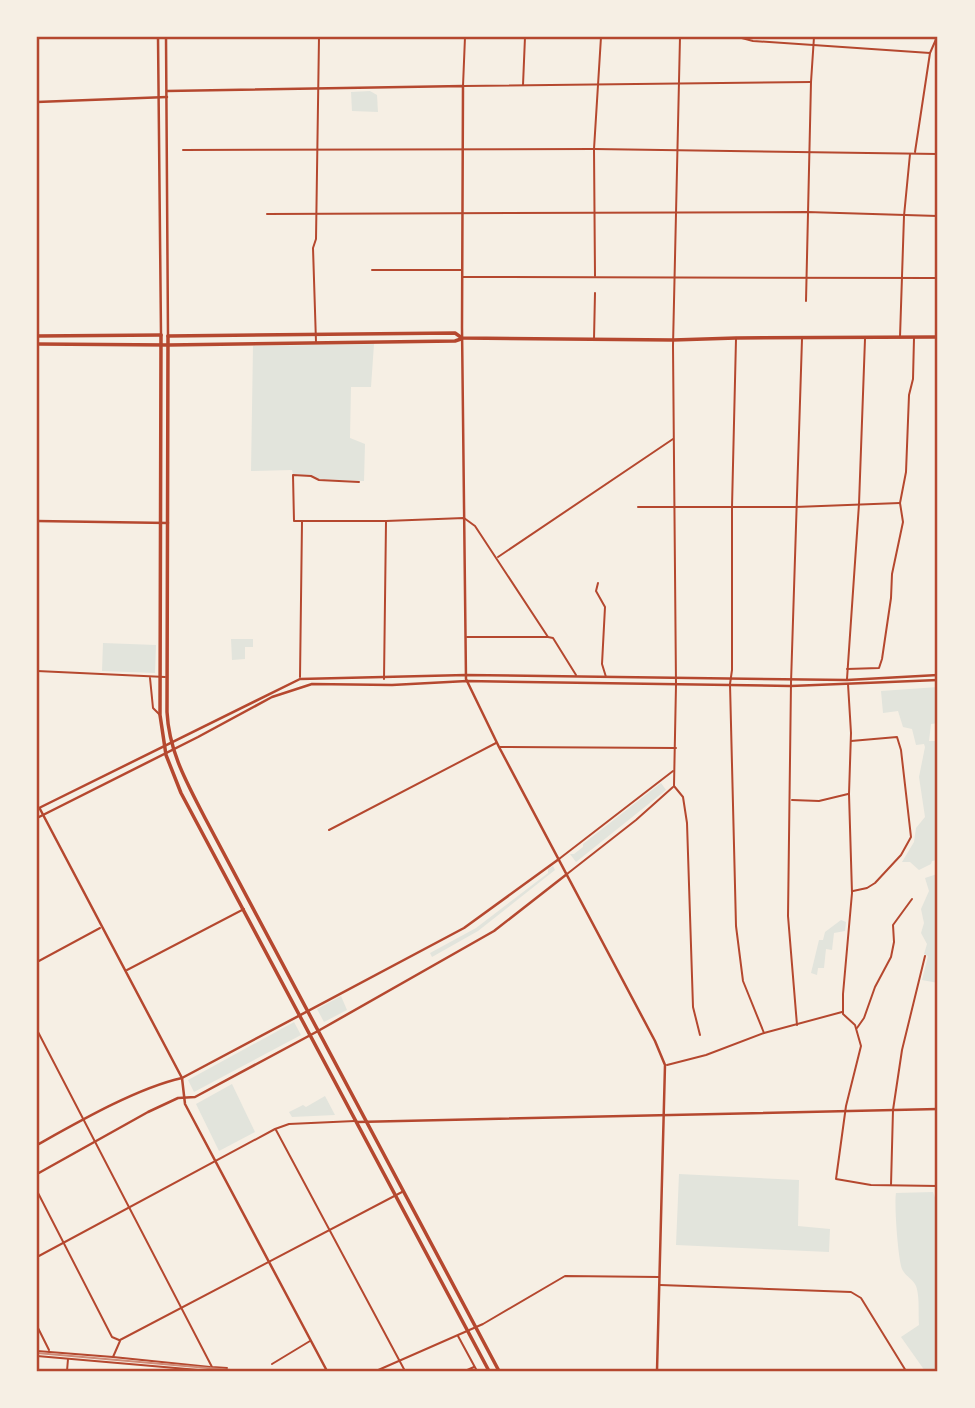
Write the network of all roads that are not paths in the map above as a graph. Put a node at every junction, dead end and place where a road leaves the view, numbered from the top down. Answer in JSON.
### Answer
{"nodes":[{"id":1,"x":158,"y":37,"type":"edge"},
{"id":2,"x":166,"y":37,"type":"edge"},
{"id":3,"x":319,"y":37,"type":"edge"},
{"id":4,"x":454,"y":37,"type":"edge"},
{"id":5,"x":465,"y":37,"type":"edge"},
{"id":6,"x":525,"y":37,"type":"edge"},
{"id":7,"x":601,"y":37,"type":"edge"},
{"id":8,"x":680,"y":37,"type":"edge"},
{"id":9,"x":737,"y":37,"type":"edge"},
{"id":10,"x":814,"y":37,"type":"edge"},
{"id":11,"x":937,"y":37,"type":"edge"},
{"id":12,"x":813,"y":46,"type":"junction"},
{"id":13,"x":930,"y":53,"type":"junction"},
{"id":14,"x":811,"y":82,"type":"junction"},
{"id":15,"x":678,"y":84,"type":"junction"},
{"id":16,"x":463,"y":86,"type":"junction"},
{"id":17,"x":523,"y":86,"type":"junction"},
{"id":18,"x":597,"y":86,"type":"junction"},
{"id":19,"x":317,"y":88,"type":"junction"},
{"id":20,"x":167,"y":91,"type":"junction"},
{"id":21,"x":158,"y":97,"type":"junction"},
{"id":22,"x":167,"y":97,"type":"junction"},
{"id":23,"x":37,"y":103,"type":"edge"},
{"id":24,"x":594,"y":149,"type":"junction"},
{"id":25,"x":183,"y":150,"type":"dead end"},
{"id":26,"x":316,"y":150,"type":"junction"},
{"id":27,"x":463,"y":150,"type":"junction"},
{"id":28,"x":676,"y":150,"type":"junction"},
{"id":29,"x":809,"y":151,"type":"junction"},
{"id":30,"x":913,"y":153,"type":"junction"},
{"id":31,"x":938,"y":154,"type":"edge"},
{"id":32,"x":807,"y":212,"type":"junction"},
{"id":33,"x":593,"y":213,"type":"junction"},
{"id":34,"x":675,"y":213,"type":"junction"},
{"id":35,"x":267,"y":214,"type":"dead end"},
{"id":36,"x":316,"y":214,"type":"junction"},
{"id":37,"x":462,"y":214,"type":"junction"},
{"id":38,"x":904,"y":216,"type":"junction"},
{"id":39,"x":938,"y":216,"type":"edge"},
{"id":40,"x":372,"y":270,"type":"dead end"},
{"id":41,"x":462,"y":270,"type":"junction"},
{"id":42,"x":462,"y":277,"type":"junction"},
{"id":43,"x":595,"y":277,"type":"junction"},
{"id":44,"x":674,"y":277,"type":"junction"},
{"id":45,"x":806,"y":277,"type":"junction"},
{"id":46,"x":900,"y":278,"type":"junction"},
{"id":47,"x":938,"y":278,"type":"edge"},
{"id":48,"x":595,"y":293,"type":"dead end"},
{"id":49,"x":806,"y":301,"type":"dead end"},
{"id":50,"x":160,"y":335,"type":"junction"},
{"id":51,"x":168,"y":335,"type":"junction"},
{"id":52,"x":316,"y":335,"type":"junction"},
{"id":53,"x":37,"y":336,"type":"edge"},
{"id":54,"x":900,"y":337,"type":"junction"},
{"id":55,"x":914,"y":337,"type":"junction"},
{"id":56,"x":938,"y":337,"type":"edge"},
{"id":57,"x":462,"y":338,"type":"junction"},
{"id":58,"x":736,"y":338,"type":"junction"},
{"id":59,"x":802,"y":338,"type":"junction"},
{"id":60,"x":865,"y":338,"type":"junction"},
{"id":61,"x":594,"y":340,"type":"junction"},
{"id":62,"x":673,"y":340,"type":"junction"},
{"id":63,"x":316,"y":342,"type":"junction"},
{"id":64,"x":37,"y":344,"type":"edge"},
{"id":65,"x":160,"y":344,"type":"junction"},
{"id":66,"x":168,"y":345,"type":"junction"},
{"id":67,"x":674,"y":438,"type":"junction"},
{"id":68,"x":359,"y":482,"type":"dead end"},
{"id":69,"x":900,"y":502,"type":"junction"},
{"id":70,"x":859,"y":504,"type":"junction"},
{"id":71,"x":732,"y":507,"type":"junction"},
{"id":72,"x":795,"y":507,"type":"junction"},
{"id":73,"x":638,"y":508,"type":"dead end"},
{"id":74,"x":675,"y":508,"type":"junction"},
{"id":75,"x":464,"y":518,"type":"junction"},
{"id":76,"x":302,"y":520,"type":"junction"},
{"id":77,"x":37,"y":521,"type":"edge"},
{"id":78,"x":386,"y":521,"type":"junction"},
{"id":79,"x":160,"y":523,"type":"junction"},
{"id":80,"x":168,"y":523,"type":"junction"},
{"id":81,"x":497,"y":557,"type":"junction"},
{"id":82,"x":598,"y":583,"type":"dead end"},
{"id":83,"x":466,"y":637,"type":"junction"},
{"id":84,"x":548,"y":637,"type":"junction"},
{"id":85,"x":846,"y":669,"type":"junction"},
{"id":86,"x":37,"y":671,"type":"edge"},
{"id":87,"x":466,"y":675,"type":"junction"},
{"id":88,"x":938,"y":675,"type":"edge"},
{"id":89,"x":150,"y":677,"type":"junction"},
{"id":90,"x":167,"y":677,"type":"junction"},
{"id":91,"x":160,"y":678,"type":"junction"},
{"id":92,"x":578,"y":678,"type":"junction"},
{"id":93,"x":606,"y":678,"type":"junction"},
{"id":94,"x":676,"y":678,"type":"junction"},
{"id":95,"x":300,"y":679,"type":"junction"},
{"id":96,"x":384,"y":679,"type":"junction"},
{"id":97,"x":731,"y":679,"type":"junction"},
{"id":98,"x":791,"y":679,"type":"junction"},
{"id":99,"x":847,"y":680,"type":"junction"},
{"id":100,"x":938,"y":680,"type":"edge"},
{"id":101,"x":467,"y":681,"type":"junction"},
{"id":102,"x":730,"y":684,"type":"junction"},
{"id":103,"x":676,"y":685,"type":"junction"},
{"id":104,"x":848,"y":685,"type":"junction"},
{"id":105,"x":791,"y":686,"type":"junction"},
{"id":106,"x":160,"y":715,"type":"junction"},
{"id":107,"x":851,"y":741,"type":"junction"},
{"id":108,"x":171,"y":743,"type":"junction"},
{"id":109,"x":498,"y":745,"type":"junction"},
{"id":110,"x":164,"y":746,"type":"junction"},
{"id":111,"x":676,"y":748,"type":"junction"},
{"id":112,"x":173,"y":750,"type":"junction"},
{"id":113,"x":166,"y":754,"type":"junction"},
{"id":114,"x":674,"y":770,"type":"junction"},
{"id":115,"x":674,"y":786,"type":"junction"},
{"id":116,"x":849,"y":794,"type":"junction"},
{"id":117,"x":790,"y":800,"type":"junction"},
{"id":118,"x":37,"y":803,"type":"edge"},
{"id":119,"x":38,"y":808,"type":"edge"},
{"id":120,"x":43,"y":815,"type":"junction"},
{"id":121,"x":37,"y":818,"type":"edge"},
{"id":122,"x":329,"y":830,"type":"dead end"},
{"id":123,"x":559,"y":859,"type":"junction"},
{"id":124,"x":566,"y":874,"type":"junction"},
{"id":125,"x":852,"y":891,"type":"junction"},
{"id":126,"x":912,"y":899,"type":"dead end"},
{"id":127,"x":244,"y":909,"type":"junction"},
{"id":128,"x":102,"y":927,"type":"junction"},
{"id":129,"x":925,"y":956,"type":"dead end"},
{"id":130,"x":37,"y":962,"type":"edge"},
{"id":131,"x":127,"y":970,"type":"junction"},
{"id":132,"x":308,"y":1011,"type":"junction"},
{"id":133,"x":844,"y":1012,"type":"junction"},
{"id":134,"x":300,"y":1015,"type":"junction"},
{"id":135,"x":797,"y":1025,"type":"junction"},
{"id":136,"x":857,"y":1029,"type":"junction"},
{"id":137,"x":37,"y":1030,"type":"edge"},
{"id":138,"x":318,"y":1031,"type":"junction"},
{"id":139,"x":764,"y":1033,"type":"junction"},
{"id":140,"x":310,"y":1035,"type":"junction"},
{"id":141,"x":700,"y":1035,"type":"dead end"},
{"id":142,"x":665,"y":1065,"type":"junction"},
{"id":143,"x":182,"y":1078,"type":"junction"},
{"id":144,"x":938,"y":1097,"type":"edge"},
{"id":145,"x":186,"y":1098,"type":"junction"},
{"id":146,"x":938,"y":1109,"type":"edge"},
{"id":147,"x":845,"y":1110,"type":"junction"},
{"id":148,"x":893,"y":1110,"type":"junction"},
{"id":149,"x":665,"y":1115,"type":"junction"},
{"id":150,"x":84,"y":1119,"type":"junction"},
{"id":151,"x":356,"y":1121,"type":"junction"},
{"id":152,"x":366,"y":1122,"type":"junction"},
{"id":153,"x":275,"y":1129,"type":"junction"},
{"id":154,"x":938,"y":1134,"type":"edge"},
{"id":155,"x":96,"y":1143,"type":"junction"},
{"id":156,"x":37,"y":1145,"type":"edge"},
{"id":157,"x":215,"y":1162,"type":"junction"},
{"id":158,"x":37,"y":1174,"type":"edge"},
{"id":159,"x":891,"y":1186,"type":"junction"},
{"id":160,"x":938,"y":1186,"type":"edge"},
{"id":161,"x":37,"y":1191,"type":"edge"},
{"id":162,"x":403,"y":1192,"type":"junction"},
{"id":163,"x":396,"y":1195,"type":"junction"},
{"id":164,"x":131,"y":1208,"type":"junction"},
{"id":165,"x":330,"y":1230,"type":"junction"},
{"id":166,"x":63,"y":1243,"type":"junction"},
{"id":167,"x":37,"y":1257,"type":"edge"},
{"id":168,"x":270,"y":1262,"type":"junction"},
{"id":169,"x":660,"y":1277,"type":"junction"},
{"id":170,"x":660,"y":1285,"type":"junction"},
{"id":171,"x":183,"y":1308,"type":"junction"},
{"id":172,"x":37,"y":1326,"type":"edge"},
{"id":173,"x":475,"y":1327,"type":"junction"},
{"id":174,"x":468,"y":1330,"type":"junction"},
{"id":175,"x":458,"y":1335,"type":"junction"},
{"id":176,"x":120,"y":1340,"type":"junction"},
{"id":177,"x":311,"y":1340,"type":"junction"},
{"id":178,"x":37,"y":1351,"type":"edge"},
{"id":179,"x":50,"y":1352,"type":"junction"},
{"id":180,"x":37,"y":1356,"type":"edge"},
{"id":181,"x":113,"y":1357,"type":"junction"},
{"id":182,"x":68,"y":1359,"type":"junction"},
{"id":183,"x":400,"y":1361,"type":"junction"},
{"id":184,"x":272,"y":1364,"type":"dead end"},
{"id":185,"x":475,"y":1366,"type":"junction"},
{"id":186,"x":212,"y":1367,"type":"junction"},
{"id":187,"x":227,"y":1368,"type":"dead end"},
{"id":188,"x":170,"y":1370,"type":"edge"},
{"id":189,"x":67,"y":1371,"type":"edge"},
{"id":190,"x":210,"y":1371,"type":"edge"},
{"id":191,"x":327,"y":1371,"type":"edge"},
{"id":192,"x":376,"y":1371,"type":"edge"},
{"id":193,"x":405,"y":1371,"type":"edge"},
{"id":194,"x":465,"y":1371,"type":"edge"},
{"id":195,"x":477,"y":1371,"type":"edge"},
{"id":196,"x":489,"y":1371,"type":"edge"},
{"id":197,"x":499,"y":1371,"type":"edge"},
{"id":198,"x":657,"y":1371,"type":"edge"},
{"id":199,"x":906,"y":1371,"type":"edge"}],
"edges":[{"from":1,"to":21,"type":"street"},
{"from":2,"to":20,"type":"street"},
{"from":3,"to":19,"type":"street"},
{"from":4,"to":5,"type":"street"},
{"from":5,"to":16,"type":"street"},
{"from":6,"to":17,"type":"street"},
{"from":7,"to":18,"type":"street"},
{"from":8,"to":15,"type":"street"},
{"from":9,"to":12,"type":"street"},
{"from":10,"to":12,"type":"street"},
{"from":11,"to":13,"type":"street"},
{"from":12,"to":13,"type":"street"},
{"from":12,"to":14,"type":"street"},
{"from":13,"to":30,"type":"street"},
{"from":14,"to":15,"type":"street"},
{"from":14,"to":29,"type":"street"},
{"from":15,"to":18,"type":"street"},
{"from":15,"to":28,"type":"street"},
{"from":16,"to":17,"type":"street"},
{"from":16,"to":19,"type":"street"},
{"from":16,"to":27,"type":"street"},
{"from":17,"to":18,"type":"street"},
{"from":18,"to":24,"type":"street"},
{"from":19,"to":20,"type":"street"},
{"from":19,"to":26,"type":"street"},
{"from":20,"to":22,"type":"street"},
{"from":21,"to":22,"type":"street"},
{"from":21,"to":23,"type":"street"},
{"from":21,"to":50,"type":"street"},
{"from":22,"to":51,"type":"street"},
{"from":24,"to":27,"type":"street"},
{"from":24,"to":28,"type":"street"},
{"from":24,"to":33,"type":"street"},
{"from":25,"to":26,"type":"street"},
{"from":26,"to":27,"type":"street"},
{"from":26,"to":36,"type":"street"},
{"from":27,"to":37,"type":"street"},
{"from":28,"to":29,"type":"street"},
{"from":28,"to":34,"type":"street"},
{"from":29,"to":30,"type":"street"},
{"from":29,"to":32,"type":"street"},
{"from":30,"to":31,"type":"street"},
{"from":30,"to":38,"type":"street"},
{"from":32,"to":34,"type":"street"},
{"from":32,"to":38,"type":"street"},
{"from":32,"to":45,"type":"street"},
{"from":33,"to":34,"type":"street"},
{"from":33,"to":37,"type":"street"},
{"from":33,"to":43,"type":"street"},
{"from":34,"to":44,"type":"street"},
{"from":35,"to":36,"type":"street"},
{"from":36,"to":37,"type":"street"},
{"from":36,"to":52,"type":"street"},
{"from":37,"to":41,"type":"street"},
{"from":38,"to":39,"type":"street"},
{"from":38,"to":46,"type":"street"},
{"from":40,"to":41,"type":"street"},
{"from":41,"to":42,"type":"street"},
{"from":42,"to":43,"type":"street"},
{"from":42,"to":57,"type":"street"},
{"from":43,"to":44,"type":"street"},
{"from":44,"to":45,"type":"street"},
{"from":44,"to":62,"type":"street"},
{"from":45,"to":46,"type":"street"},
{"from":45,"to":49,"type":"street"},
{"from":46,"to":47,"type":"street"},
{"from":46,"to":54,"type":"street"},
{"from":48,"to":61,"type":"street"},
{"from":50,"to":51,"type":"main road"},
{"from":50,"to":53,"type":"main road"},
{"from":50,"to":65,"type":"main road"},
{"from":51,"to":52,"type":"main road"},
{"from":51,"to":66,"type":"main road"},
{"from":52,"to":57,"type":"main road"},
{"from":52,"to":63,"type":"street"},
{"from":54,"to":55,"type":"main road"},
{"from":54,"to":60,"type":"main road"},
{"from":55,"to":56,"type":"main road"},
{"from":55,"to":69,"type":"street"},
{"from":57,"to":61,"type":"main road"},
{"from":57,"to":63,"type":"main road"},
{"from":57,"to":75,"type":"street"},
{"from":58,"to":59,"type":"main road"},
{"from":58,"to":62,"type":"main road"},
{"from":58,"to":71,"type":"street"},
{"from":59,"to":60,"type":"main road"},
{"from":59,"to":72,"type":"street"},
{"from":60,"to":70,"type":"street"},
{"from":61,"to":62,"type":"main road"},
{"from":62,"to":67,"type":"street"},
{"from":63,"to":66,"type":"main road"},
{"from":64,"to":65,"type":"main road"},
{"from":65,"to":66,"type":"main road"},
{"from":65,"to":79,"type":"main road"},
{"from":66,"to":80,"type":"main road"},
{"from":67,"to":74,"type":"street"},
{"from":67,"to":81,"type":"street"},
{"from":68,"to":76,"type":"street"},
{"from":69,"to":70,"type":"street"},
{"from":69,"to":85,"type":"street"},
{"from":70,"to":72,"type":"street"},
{"from":70,"to":85,"type":"street"},
{"from":71,"to":72,"type":"street"},
{"from":71,"to":74,"type":"street"},
{"from":71,"to":97,"type":"street"},
{"from":72,"to":98,"type":"street"},
{"from":73,"to":74,"type":"street"},
{"from":74,"to":94,"type":"street"},
{"from":75,"to":78,"type":"street"},
{"from":75,"to":81,"type":"street"},
{"from":75,"to":83,"type":"street"},
{"from":76,"to":78,"type":"street"},
{"from":76,"to":95,"type":"street"},
{"from":77,"to":79,"type":"street"},
{"from":78,"to":96,"type":"street"},
{"from":79,"to":80,"type":"street"},
{"from":79,"to":91,"type":"main road"},
{"from":80,"to":90,"type":"main road"},
{"from":81,"to":84,"type":"street"},
{"from":82,"to":93,"type":"street"},
{"from":83,"to":84,"type":"street"},
{"from":83,"to":87,"type":"street"},
{"from":84,"to":92,"type":"street"},
{"from":85,"to":99,"type":"street"},
{"from":86,"to":89,"type":"street"},
{"from":87,"to":92,"type":"street"},
{"from":87,"to":96,"type":"street"},
{"from":87,"to":101,"type":"street"},
{"from":88,"to":99,"type":"street"},
{"from":89,"to":91,"type":"street"},
{"from":89,"to":106,"type":"street"},
{"from":90,"to":91,"type":"street"},
{"from":90,"to":108,"type":"main road"},
{"from":91,"to":106,"type":"main road"},
{"from":92,"to":93,"type":"street"},
{"from":93,"to":94,"type":"street"},
{"from":94,"to":97,"type":"street"},
{"from":94,"to":103,"type":"street"},
{"from":95,"to":96,"type":"street"},
{"from":95,"to":108,"type":"street"},
{"from":97,"to":98,"type":"street"},
{"from":97,"to":102,"type":"street"},
{"from":98,"to":99,"type":"street"},
{"from":98,"to":105,"type":"street"},
{"from":99,"to":104,"type":"street"},
{"from":100,"to":104,"type":"street"},
{"from":101,"to":103,"type":"street"},
{"from":101,"to":109,"type":"street"},
{"from":101,"to":112,"type":"street"},
{"from":102,"to":103,"type":"street"},
{"from":102,"to":105,"type":"street"},
{"from":102,"to":139,"type":"street"},
{"from":103,"to":111,"type":"street"},
{"from":104,"to":105,"type":"street"},
{"from":104,"to":107,"type":"street"},
{"from":105,"to":117,"type":"street"},
{"from":106,"to":110,"type":"main road"},
{"from":107,"to":116,"type":"street"},
{"from":107,"to":125,"type":"street"},
{"from":108,"to":110,"type":"street"},
{"from":108,"to":112,"type":"main road"},
{"from":109,"to":111,"type":"street"},
{"from":109,"to":122,"type":"street"},
{"from":109,"to":123,"type":"street"},
{"from":110,"to":113,"type":"main road"},
{"from":110,"to":119,"type":"street"},
{"from":111,"to":114,"type":"street"},
{"from":112,"to":113,"type":"street"},
{"from":112,"to":132,"type":"main road"},
{"from":113,"to":120,"type":"street"},
{"from":113,"to":127,"type":"main road"},
{"from":114,"to":115,"type":"street"},
{"from":114,"to":123,"type":"street"},
{"from":115,"to":124,"type":"street"},
{"from":115,"to":141,"type":"street"},
{"from":116,"to":117,"type":"street"},
{"from":116,"to":125,"type":"street"},
{"from":117,"to":135,"type":"street"},
{"from":118,"to":119,"type":"street"},
{"from":119,"to":120,"type":"street"},
{"from":120,"to":121,"type":"street"},
{"from":120,"to":128,"type":"street"},
{"from":123,"to":124,"type":"street"},
{"from":123,"to":132,"type":"street"},
{"from":124,"to":138,"type":"street"},
{"from":124,"to":142,"type":"street"},
{"from":125,"to":133,"type":"street"},
{"from":126,"to":136,"type":"street"},
{"from":127,"to":131,"type":"street"},
{"from":127,"to":134,"type":"main road"},
{"from":128,"to":130,"type":"street"},
{"from":128,"to":131,"type":"street"},
{"from":129,"to":148,"type":"street"},
{"from":131,"to":143,"type":"street"},
{"from":132,"to":134,"type":"street"},
{"from":132,"to":138,"type":"main road"},
{"from":133,"to":135,"type":"street"},
{"from":133,"to":136,"type":"street"},
{"from":134,"to":140,"type":"main road"},
{"from":134,"to":143,"type":"street"},
{"from":135,"to":139,"type":"street"},
{"from":136,"to":147,"type":"street"},
{"from":137,"to":150,"type":"street"},
{"from":138,"to":140,"type":"street"},
{"from":138,"to":152,"type":"main road"},
{"from":139,"to":142,"type":"street"},
{"from":140,"to":145,"type":"street"},
{"from":140,"to":151,"type":"main road"},
{"from":142,"to":149,"type":"street"},
{"from":143,"to":145,"type":"street"},
{"from":143,"to":150,"type":"street"},
{"from":144,"to":146,"type":"street"},
{"from":145,"to":155,"type":"street"},
{"from":145,"to":157,"type":"street"},
{"from":146,"to":148,"type":"street"},
{"from":146,"to":154,"type":"street"},
{"from":147,"to":148,"type":"street"},
{"from":147,"to":149,"type":"street"},
{"from":147,"to":159,"type":"street"},
{"from":148,"to":159,"type":"street"},
{"from":149,"to":152,"type":"street"},
{"from":149,"to":169,"type":"street"},
{"from":150,"to":155,"type":"street"},
{"from":150,"to":156,"type":"street"},
{"from":151,"to":152,"type":"street"},
{"from":151,"to":153,"type":"street"},
{"from":151,"to":163,"type":"main road"},
{"from":152,"to":162,"type":"main road"},
{"from":153,"to":157,"type":"street"},
{"from":153,"to":165,"type":"street"},
{"from":155,"to":158,"type":"street"},
{"from":155,"to":164,"type":"street"},
{"from":157,"to":164,"type":"street"},
{"from":157,"to":168,"type":"street"},
{"from":159,"to":160,"type":"street"},
{"from":161,"to":166,"type":"street"},
{"from":162,"to":163,"type":"street"},
{"from":162,"to":173,"type":"main road"},
{"from":163,"to":165,"type":"street"},
{"from":163,"to":174,"type":"main road"},
{"from":164,"to":166,"type":"street"},
{"from":164,"to":171,"type":"street"},
{"from":165,"to":168,"type":"street"},
{"from":165,"to":183,"type":"street"},
{"from":166,"to":167,"type":"street"},
{"from":166,"to":176,"type":"street"},
{"from":168,"to":171,"type":"street"},
{"from":168,"to":177,"type":"street"},
{"from":169,"to":170,"type":"street"},
{"from":169,"to":173,"type":"street"},
{"from":170,"to":198,"type":"street"},
{"from":170,"to":199,"type":"street"},
{"from":171,"to":176,"type":"street"},
{"from":171,"to":186,"type":"street"},
{"from":172,"to":179,"type":"street"},
{"from":173,"to":174,"type":"street"},
{"from":173,"to":197,"type":"main road"},
{"from":174,"to":175,"type":"street"},
{"from":174,"to":196,"type":"main road"},
{"from":175,"to":183,"type":"street"},
{"from":175,"to":185,"type":"street"},
{"from":176,"to":181,"type":"street"},
{"from":177,"to":184,"type":"street"},
{"from":177,"to":191,"type":"street"},
{"from":178,"to":179,"type":"street"},
{"from":179,"to":181,"type":"street"},
{"from":180,"to":182,"type":"street"},
{"from":181,"to":186,"type":"street"},
{"from":182,"to":188,"type":"street"},
{"from":182,"to":189,"type":"street"},
{"from":183,"to":192,"type":"street"},
{"from":183,"to":193,"type":"street"},
{"from":185,"to":194,"type":"street"},
{"from":185,"to":195,"type":"street"},
{"from":186,"to":187,"type":"street"},
{"from":188,"to":190,"type":"street"}]}
